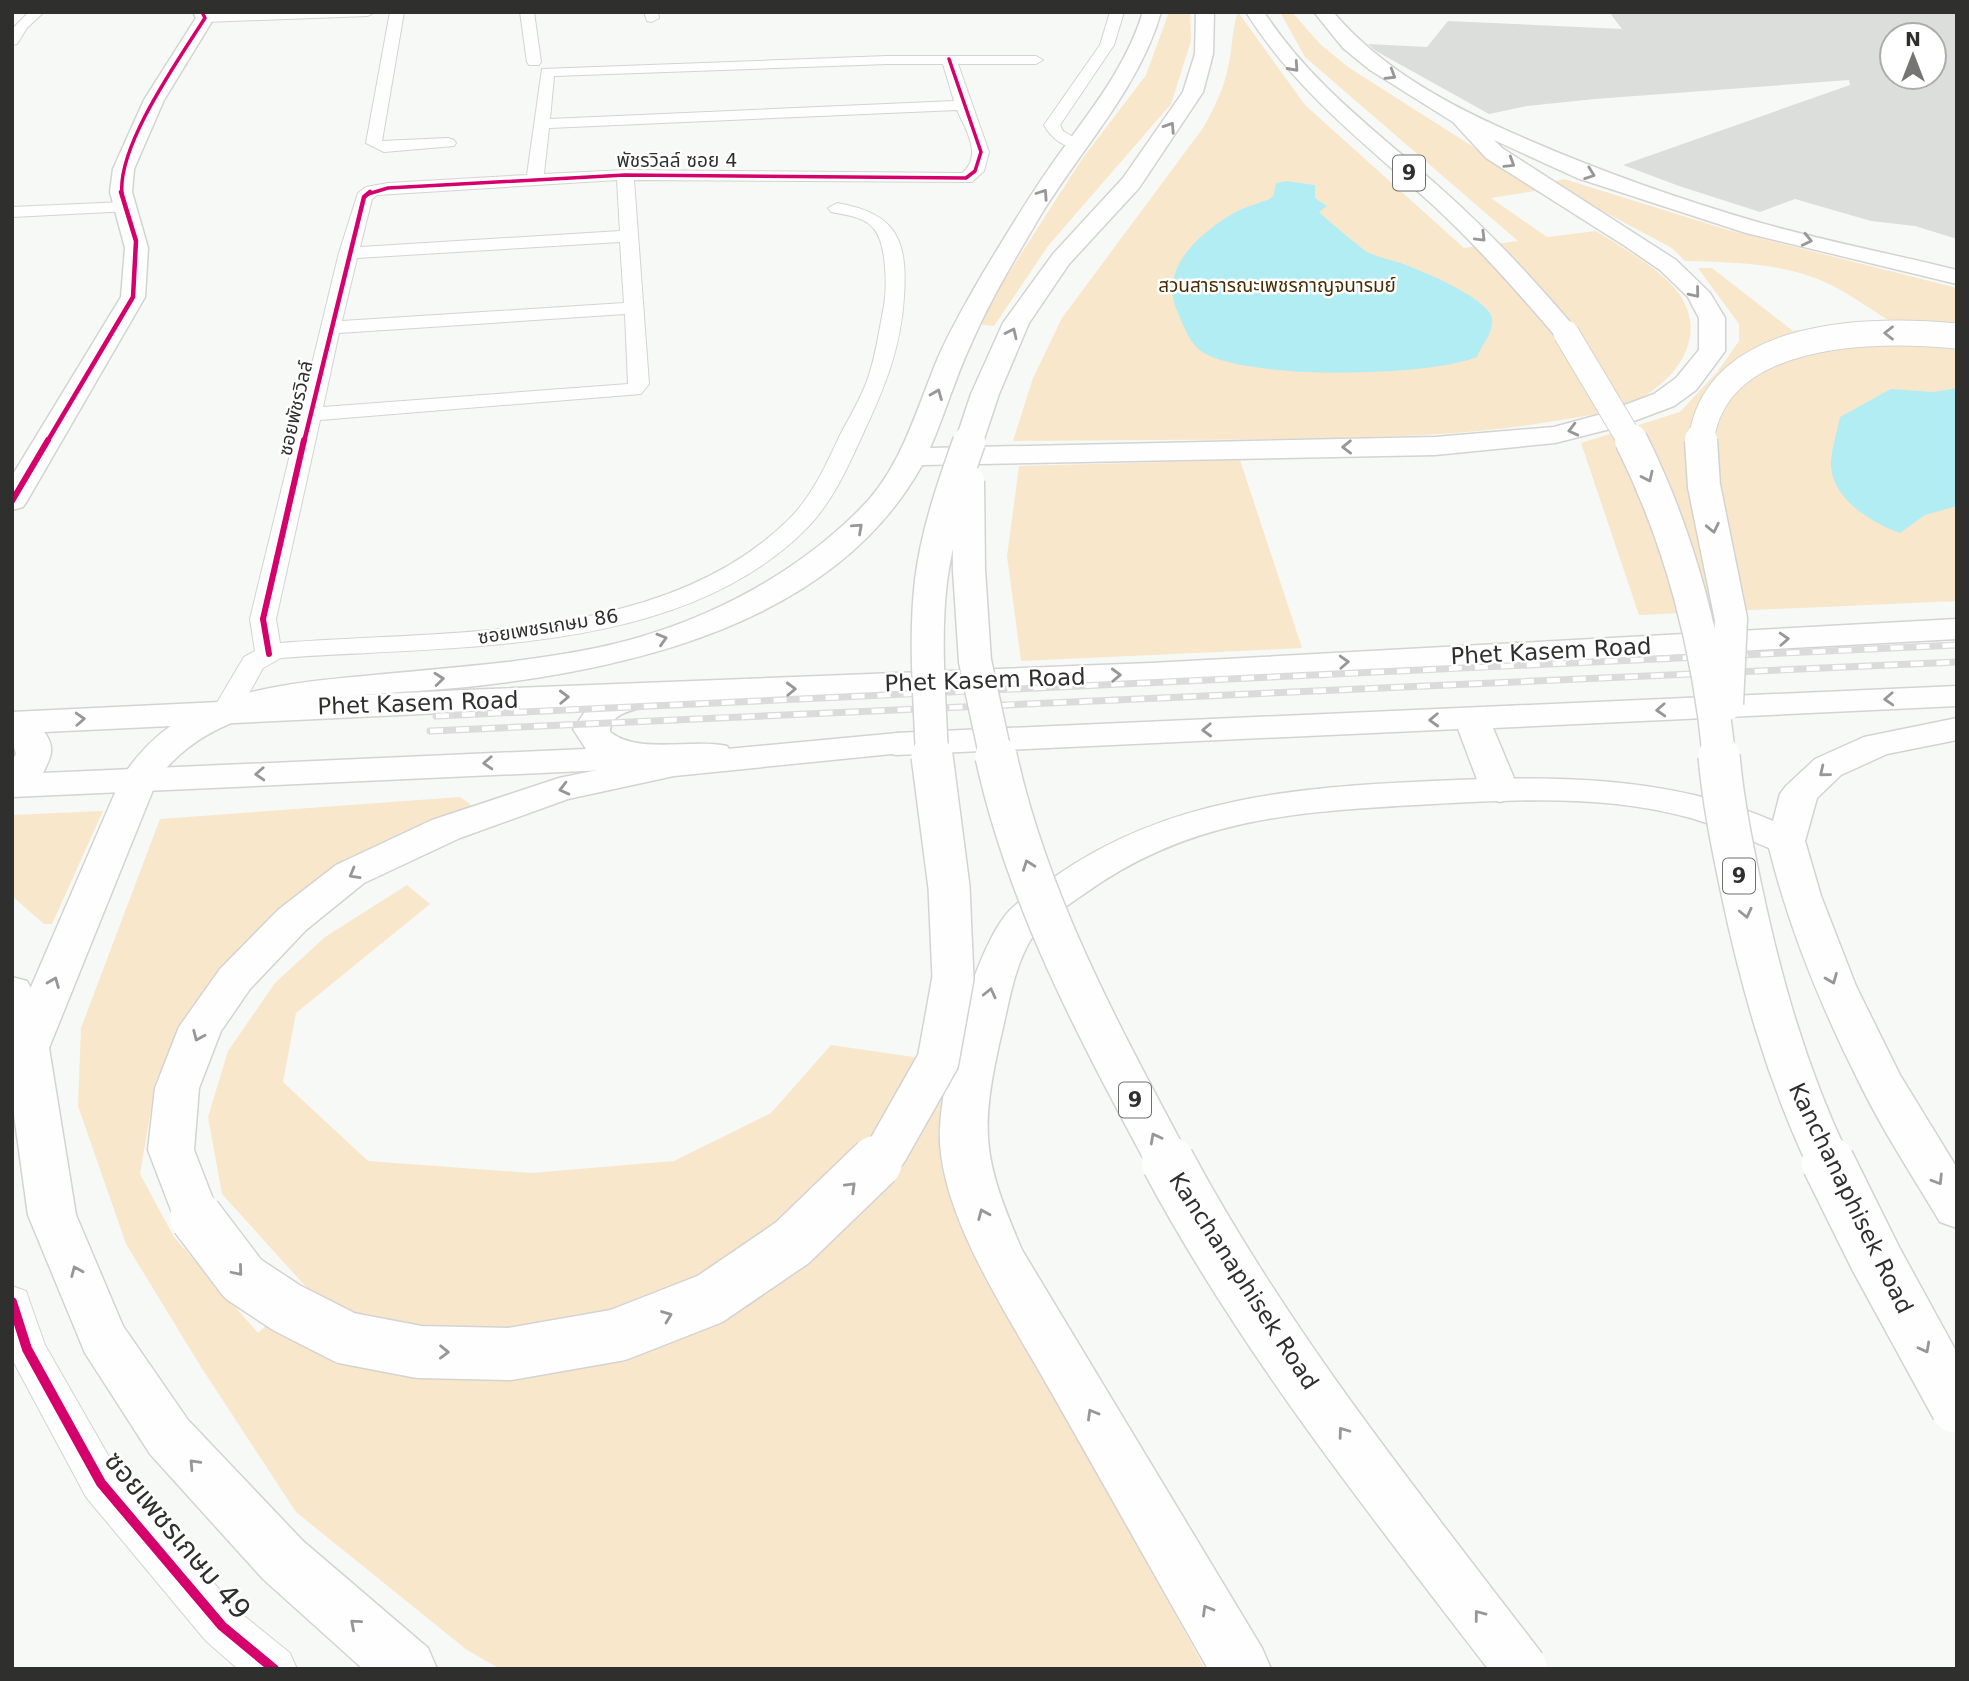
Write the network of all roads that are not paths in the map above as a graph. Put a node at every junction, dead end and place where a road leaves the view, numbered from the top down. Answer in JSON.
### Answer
{"nodes":[{"id":1,"x":37,"y":12,"type":"edge"},
{"id":2,"x":368,"y":12,"type":"edge"},
{"id":3,"x":397,"y":12,"type":"edge"},
{"id":4,"x":527,"y":12,"type":"edge"},
{"id":5,"x":1117,"y":12,"type":"edge"},
{"id":6,"x":1152,"y":12,"type":"edge"},
{"id":7,"x":1205,"y":12,"type":"edge"},
{"id":8,"x":1255,"y":12,"type":"edge"},
{"id":9,"x":1323,"y":12,"type":"edge"},
{"id":10,"x":201,"y":27,"type":"edge"},
{"id":11,"x":12,"y":41,"type":"edge"},
{"id":12,"x":949,"y":59,"type":"junction"},
{"id":13,"x":1036,"y":60,"type":"dead end"},
{"id":14,"x":534,"y":62,"type":"dead end"},
{"id":15,"x":1077,"y":92,"type":"junction"},
{"id":16,"x":1112,"y":94,"type":"junction"},
{"id":17,"x":962,"y":104,"type":"junction"},
{"id":18,"x":1460,"y":118,"type":"junction"},
{"id":19,"x":540,"y":124,"type":"junction"},
{"id":20,"x":448,"y":143,"type":"dead end"},
{"id":21,"x":1077,"y":144,"type":"junction"},
{"id":22,"x":625,"y":175,"type":"junction"},
{"id":23,"x":535,"y":178,"type":"junction"},
{"id":24,"x":388,"y":187,"type":"joint"},
{"id":25,"x":124,"y":207,"type":"junction"},
{"id":26,"x":837,"y":208,"type":"dead end"},
{"id":27,"x":12,"y":212,"type":"edge"},
{"id":28,"x":629,"y":236,"type":"junction"},
{"id":29,"x":348,"y":253,"type":"junction"},
{"id":30,"x":1957,"y":277,"type":"edge"},
{"id":31,"x":633,"y":308,"type":"junction"},
{"id":32,"x":330,"y":328,"type":"junction"},
{"id":33,"x":1957,"y":336,"type":"edge"},
{"id":34,"x":309,"y":414,"type":"junction"},
{"id":35,"x":969,"y":442,"type":"junction"},
{"id":36,"x":911,"y":457,"type":"junction"},
{"id":37,"x":12,"y":501,"type":"edge"},
{"id":38,"x":1957,"y":629,"type":"edge"},
{"id":39,"x":269,"y":654,"type":"junction"},
{"id":40,"x":670,"y":694,"type":"junction"},
{"id":41,"x":1957,"y":696,"type":"edge"},
{"id":42,"x":226,"y":711,"type":"junction"},
{"id":43,"x":1472,"y":719,"type":"junction"},
{"id":44,"x":12,"y":725,"type":"edge"},
{"id":45,"x":1957,"y":729,"type":"edge"},
{"id":46,"x":898,"y":744,"type":"junction"},
{"id":47,"x":668,"y":757,"type":"junction"},
{"id":48,"x":139,"y":779,"type":"junction"},
{"id":49,"x":16,"y":786,"type":"edge"},
{"id":50,"x":1500,"y":790,"type":"junction"},
{"id":51,"x":1724,"y":797,"type":"junction"},
{"id":52,"x":1786,"y":841,"type":"junction"},
{"id":53,"x":12,"y":992,"type":"edge"},
{"id":54,"x":27,"y":1048,"type":"junction"},
{"id":55,"x":1957,"y":1209,"type":"edge"},
{"id":56,"x":12,"y":1302,"type":"edge"},
{"id":57,"x":1957,"y":1408,"type":"edge"},
{"id":58,"x":274,"y":1669,"type":"edge"},
{"id":59,"x":407,"y":1669,"type":"edge"},
{"id":60,"x":1241,"y":1669,"type":"edge"},
{"id":61,"x":1521,"y":1669,"type":"edge"}],
"edges":[{"from":1,"to":11,"type":"street"},
{"from":2,"to":10,"type":"street"},
{"from":3,"to":20,"type":"street"},
{"from":4,"to":14,"type":"street"},
{"from":5,"to":15,"type":"street"},
{"from":6,"to":16,"type":"main road"},
{"from":35,"to":7,"type":"main road","name":"Kanchanaphisek Road","number":"9","one_way":true},
{"from":8,"to":51,"type":"main road","name":"Kanchanaphisek Road","number":"9","one_way":true,"bridge":true},
{"from":9,"to":18,"type":"main road","one_way":true},
{"from":10,"to":25,"type":"main road"},
{"from":12,"to":13,"type":"street"},
{"from":12,"to":17,"type":"street"},
{"from":12,"to":19,"type":"street"},
{"from":15,"to":16,"type":"street"},
{"from":15,"to":21,"type":"street"},
{"from":16,"to":21,"type":"main road"},
{"from":17,"to":19,"type":"street"},
{"from":17,"to":22,"type":"street","name":"พัชรวิลล์ ซอย 4"},
{"from":18,"to":30,"type":"main road","one_way":true},
{"from":18,"to":36,"type":"main road","one_way":true},
{"from":19,"to":23,"type":"street"},
{"from":36,"to":21,"type":"main road","one_way":true},
{"from":22,"to":23,"type":"street","name":"พัชรวิลล์ ซอย 4"},
{"from":22,"to":28,"type":"street"},
{"from":23,"to":24,"type":"street","name":"พัชรวิลล์ ซอย 4"},
{"from":24,"to":29,"type":"street","name":"ซอยพัชรวิลล์"},
{"from":25,"to":27,"type":"street"},
{"from":25,"to":37,"type":"main road"},
{"from":26,"to":39,"type":"street","name":"ซอยเพชรเกษม 86"},
{"from":28,"to":29,"type":"street"},
{"from":28,"to":31,"type":"street"},
{"from":29,"to":32,"type":"street","name":"ซอยพัชรวิลล์"},
{"from":31,"to":32,"type":"street"},
{"from":31,"to":34,"type":"street"},
{"from":32,"to":34,"type":"street","name":"ซอยพัชรวิลล์"},
{"from":33,"to":51,"type":"main road","one_way":true,"bridge":true},
{"from":34,"to":39,"type":"street","name":"ซอยพัชรวิลล์"},
{"from":46,"to":35,"type":"main road","one_way":true,"bridge":true},
{"from":61,"to":35,"type":"main road","name":"Kanchanaphisek Road","number":"9","one_way":true,"bridge":true},
{"from":42,"to":36,"type":"main road","one_way":true},
{"from":40,"to":38,"type":"main road","name":"Phet Kasem Road","one_way":true},
{"from":39,"to":42,"type":"street"},
{"from":42,"to":40,"type":"main road","name":"Phet Kasem Road","one_way":true},
{"from":40,"to":47,"type":"main road"},
{"from":41,"to":43,"type":"main road","one_way":true},
{"from":44,"to":42,"type":"main road","name":"Phet Kasem Road","one_way":true},
{"from":42,"to":48,"type":"main road"},
{"from":43,"to":46,"type":"main road","one_way":true},
{"from":43,"to":50,"type":"main road"},
{"from":44,"to":49,"type":"main road"},
{"from":45,"to":52,"type":"main road","one_way":true},
{"from":46,"to":47,"type":"main road"},
{"from":47,"to":48,"type":"main road","one_way":true},
{"from":48,"to":49,"type":"main road"},
{"from":54,"to":48,"type":"main road","one_way":true},
{"from":50,"to":52,"type":"main road"},
{"from":60,"to":50,"type":"main road","one_way":true},
{"from":51,"to":57,"type":"main road","name":"Kanchanaphisek Road","number":"9","one_way":true,"bridge":true},
{"from":52,"to":55,"type":"main road","one_way":true},
{"from":53,"to":54,"type":"main road"},
{"from":59,"to":54,"type":"main road","one_way":true},
{"from":56,"to":58,"type":"street","name":"ซอยเพชรเกษม 49"}]}
